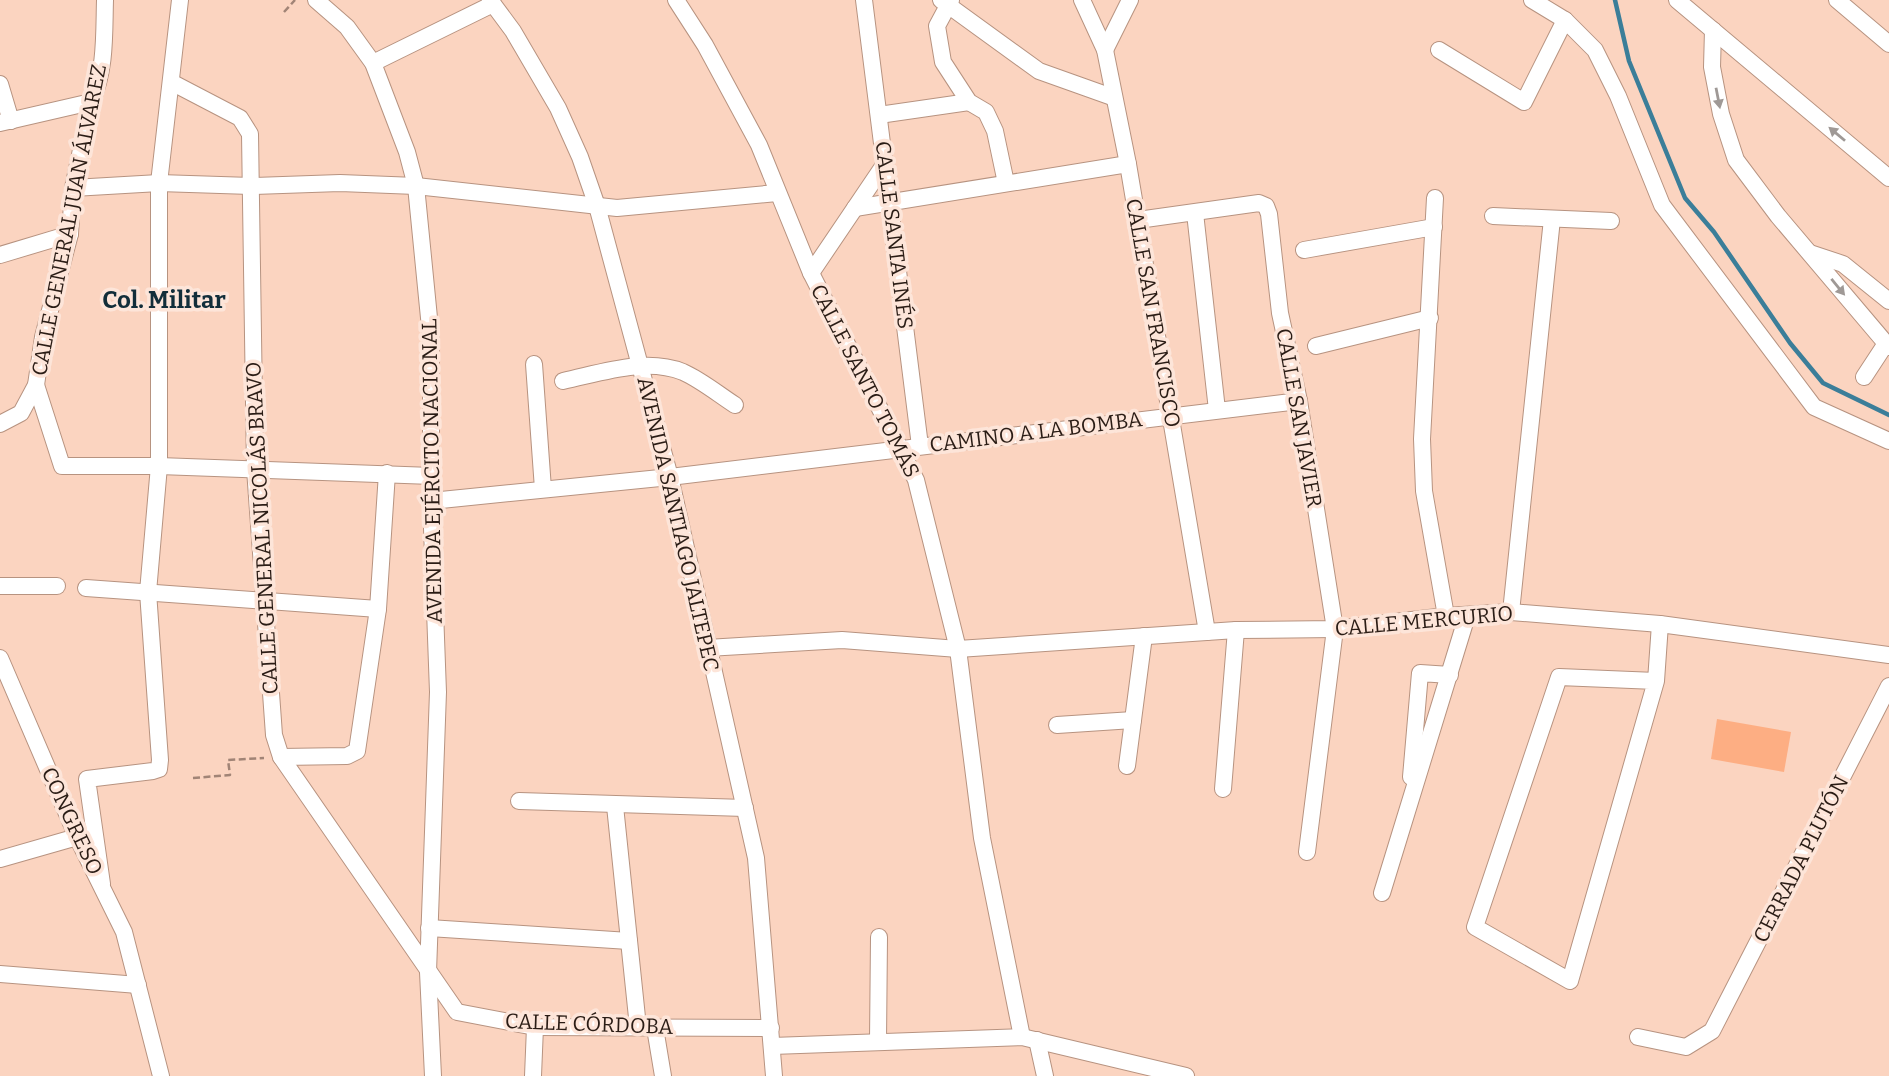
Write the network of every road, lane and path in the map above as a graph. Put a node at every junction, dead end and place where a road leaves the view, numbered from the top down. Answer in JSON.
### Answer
{"nodes":[{"id":1,"x":104,"y":0,"type":"edge"},
{"id":2,"x":180,"y":0,"type":"edge"},
{"id":3,"x":295,"y":0,"type":"edge"},
{"id":4,"x":316,"y":0,"type":"edge"},
{"id":5,"x":676,"y":0,"type":"edge"},
{"id":6,"x":864,"y":0,"type":"edge"},
{"id":7,"x":1082,"y":0,"type":"edge"},
{"id":8,"x":1130,"y":0,"type":"edge"},
{"id":9,"x":1532,"y":0,"type":"edge"},
{"id":10,"x":1676,"y":0,"type":"edge"},
{"id":11,"x":1837,"y":0,"type":"edge"},
{"id":12,"x":491,"y":2,"type":"edge"},
{"id":13,"x":947,"y":2,"type":"edge"},
{"id":14,"x":284,"y":12,"type":"dead end"},
{"id":15,"x":1564,"y":20,"type":"junction"},
{"id":16,"x":1713,"y":30,"type":"junction"},
{"id":17,"x":1889,"y":44,"type":"edge"},
{"id":18,"x":1105,"y":50,"type":"junction"},
{"id":19,"x":1439,"y":50,"type":"dead end"},
{"id":20,"x":373,"y":63,"type":"junction"},
{"id":21,"x":171,"y":82,"type":"junction"},
{"id":22,"x":0,"y":84,"type":"edge"},
{"id":23,"x":1112,"y":97,"type":"junction"},
{"id":24,"x":91,"y":102,"type":"junction"},
{"id":25,"x":969,"y":102,"type":"junction"},
{"id":26,"x":879,"y":115,"type":"junction"},
{"id":27,"x":5,"y":122,"type":"edge"},
{"id":28,"x":1128,"y":164,"type":"junction"},
{"id":29,"x":884,"y":165,"type":"junction"},
{"id":30,"x":1889,"y":178,"type":"edge"},
{"id":31,"x":159,"y":183,"type":"junction"},
{"id":32,"x":1006,"y":183,"type":"junction"},
{"id":33,"x":251,"y":186,"type":"junction"},
{"id":34,"x":416,"y":186,"type":"junction"},
{"id":35,"x":73,"y":188,"type":"junction"},
{"id":36,"x":777,"y":193,"type":"junction"},
{"id":37,"x":1435,"y":198,"type":"dead end"},
{"id":38,"x":890,"y":203,"type":"junction"},
{"id":39,"x":597,"y":206,"type":"junction"},
{"id":40,"x":855,"y":208,"type":"junction"},
{"id":41,"x":1195,"y":213,"type":"junction"},
{"id":42,"x":1493,"y":216,"type":"dead end"},
{"id":43,"x":1552,"y":219,"type":"junction"},
{"id":44,"x":1138,"y":220,"type":"junction"},
{"id":45,"x":1611,"y":221,"type":"dead end"},
{"id":46,"x":1434,"y":227,"type":"junction"},
{"id":47,"x":70,"y":234,"type":"junction"},
{"id":48,"x":1304,"y":250,"type":"dead end"},
{"id":49,"x":1810,"y":253,"type":"junction"},
{"id":50,"x":0,"y":255,"type":"edge"},
{"id":51,"x":811,"y":273,"type":"junction"},
{"id":52,"x":1889,"y":301,"type":"edge"},
{"id":53,"x":1430,"y":318,"type":"junction"},
{"id":54,"x":1316,"y":346,"type":"dead end"},
{"id":55,"x":1887,"y":346,"type":"edge"},
{"id":56,"x":534,"y":364,"type":"dead end"},
{"id":57,"x":640,"y":366,"type":"junction"},
{"id":58,"x":1864,"y":377,"type":"dead end"},
{"id":59,"x":563,"y":381,"type":"dead end"},
{"id":60,"x":36,"y":385,"type":"junction"},
{"id":61,"x":1299,"y":401,"type":"junction"},
{"id":62,"x":735,"y":405,"type":"dead end"},
{"id":63,"x":1217,"y":410,"type":"junction"},
{"id":64,"x":1171,"y":415,"type":"junction"},
{"id":65,"x":0,"y":424,"type":"edge"},
{"id":66,"x":1889,"y":441,"type":"edge"},
{"id":67,"x":920,"y":446,"type":"junction"},
{"id":68,"x":898,"y":448,"type":"junction"},
{"id":69,"x":159,"y":466,"type":"junction"},
{"id":70,"x":255,"y":469,"type":"junction"},
{"id":71,"x":387,"y":473,"type":"junction"},
{"id":72,"x":432,"y":476,"type":"junction"},
{"id":73,"x":670,"y":477,"type":"junction"},
{"id":74,"x":543,"y":489,"type":"junction"},
{"id":75,"x":431,"y":501,"type":"junction"},
{"id":76,"x":0,"y":586,"type":"edge"},
{"id":77,"x":57,"y":586,"type":"dead end"},
{"id":78,"x":86,"y":588,"type":"dead end"},
{"id":79,"x":148,"y":592,"type":"junction"},
{"id":80,"x":262,"y":599,"type":"junction"},
{"id":81,"x":378,"y":609,"type":"junction"},
{"id":82,"x":1511,"y":612,"type":"junction"},
{"id":83,"x":1446,"y":616,"type":"junction"},
{"id":84,"x":1467,"y":617,"type":"junction"},
{"id":85,"x":1660,"y":624,"type":"junction"},
{"id":86,"x":1335,"y":629,"type":"junction"},
{"id":87,"x":1236,"y":630,"type":"junction"},
{"id":88,"x":1207,"y":632,"type":"junction"},
{"id":89,"x":1144,"y":636,"type":"junction"},
{"id":90,"x":707,"y":648,"type":"junction"},
{"id":91,"x":958,"y":649,"type":"junction"},
{"id":92,"x":1889,"y":655,"type":"edge"},
{"id":93,"x":0,"y":658,"type":"edge"},
{"id":94,"x":1450,"y":675,"type":"junction"},
{"id":95,"x":1656,"y":681,"type":"junction"},
{"id":96,"x":1889,"y":686,"type":"edge"},
{"id":97,"x":1133,"y":720,"type":"junction"},
{"id":98,"x":1057,"y":725,"type":"dead end"},
{"id":99,"x":281,"y":758,"type":"junction"},
{"id":100,"x":1127,"y":766,"type":"dead end"},
{"id":101,"x":193,"y":778,"type":"dead end"},
{"id":102,"x":1223,"y":789,"type":"dead end"},
{"id":103,"x":519,"y":801,"type":"dead end"},
{"id":104,"x":615,"y":806,"type":"junction"},
{"id":105,"x":745,"y":808,"type":"junction"},
{"id":106,"x":1408,"y":809,"type":"junction"},
{"id":107,"x":77,"y":837,"type":"junction"},
{"id":108,"x":1307,"y":852,"type":"dead end"},
{"id":109,"x":0,"y":859,"type":"edge"},
{"id":110,"x":102,"y":884,"type":"junction"},
{"id":111,"x":1382,"y":892,"type":"dead end"},
{"id":112,"x":429,"y":928,"type":"junction"},
{"id":113,"x":879,"y":937,"type":"dead end"},
{"id":114,"x":629,"y":941,"type":"junction"},
{"id":115,"x":428,"y":972,"type":"junction"},
{"id":116,"x":0,"y":974,"type":"edge"},
{"id":117,"x":138,"y":985,"type":"junction"},
{"id":118,"x":535,"y":1027,"type":"junction"},
{"id":119,"x":646,"y":1028,"type":"junction"},
{"id":120,"x":771,"y":1028,"type":"junction"},
{"id":121,"x":1638,"y":1037,"type":"dead end"},
{"id":122,"x":1030,"y":1039,"type":"junction"},
{"id":123,"x":878,"y":1041,"type":"junction"},
{"id":124,"x":772,"y":1046,"type":"junction"},
{"id":125,"x":161,"y":1076,"type":"edge"},
{"id":126,"x":433,"y":1076,"type":"edge"},
{"id":127,"x":533,"y":1076,"type":"edge"},
{"id":128,"x":663,"y":1076,"type":"edge"},
{"id":129,"x":774,"y":1076,"type":"edge"},
{"id":130,"x":1045,"y":1076,"type":"edge"},
{"id":131,"x":1186,"y":1076,"type":"edge"}],
"edges":[{"from":1,"to":24,"type":"street","name":"CALLE GENERAL JUAN ÁLVAREZ"},
{"from":2,"to":21,"type":"street"},
{"from":3,"to":14,"type":"path"},
{"from":4,"to":20,"type":"street","name":"AVENIDA EJÉRCITO NACIONAL"},
{"from":5,"to":36,"type":"street","name":"CALLE SANTO TOMÁS"},
{"from":6,"to":26,"type":"street"},
{"from":7,"to":18,"type":"street","name":"CALLE SAN FRANCISCO"},
{"from":8,"to":18,"type":"street"},
{"from":9,"to":15,"type":"street"},
{"from":10,"to":16,"type":"street"},
{"from":11,"to":17,"type":"street"},
{"from":12,"to":20,"type":"street"},
{"from":12,"to":39,"type":"street","name":"AVENIDA SANTIAGO JALTEPEC"},
{"from":13,"to":23,"type":"street"},
{"from":13,"to":25,"type":"street"},
{"from":15,"to":19,"type":"street"},
{"from":15,"to":66,"type":"street"},
{"from":30,"to":16,"type":"street","one_way":true},
{"from":16,"to":49,"type":"street","one_way":true},
{"from":18,"to":23,"type":"street","name":"CALLE SAN FRANCISCO"},
{"from":20,"to":34,"type":"street","name":"AVENIDA EJÉRCITO NACIONAL"},
{"from":21,"to":31,"type":"street"},
{"from":21,"to":33,"type":"street","name":"CALLE GENERAL NICOLÁS BRAVO"},
{"from":22,"to":27,"type":"street"},
{"from":23,"to":28,"type":"street","name":"CALLE SAN FRANCISCO"},
{"from":24,"to":27,"type":"street"},
{"from":24,"to":35,"type":"street","name":"CALLE GENERAL JUAN ÁLVAREZ"},
{"from":25,"to":26,"type":"street","name":"CALLE SANTA INÉS"},
{"from":25,"to":32,"type":"street"},
{"from":26,"to":29,"type":"street","name":"CALLE SANTA INÉS"},
{"from":28,"to":32,"type":"street"},
{"from":28,"to":44,"type":"street","name":"CALLE SAN FRANCISCO"},
{"from":29,"to":38,"type":"street","name":"CALLE SANTA INÉS"},
{"from":29,"to":40,"type":"street"},
{"from":31,"to":33,"type":"street"},
{"from":31,"to":35,"type":"street"},
{"from":31,"to":69,"type":"street"},
{"from":32,"to":38,"type":"street"},
{"from":33,"to":34,"type":"street"},
{"from":33,"to":70,"type":"street","name":"CALLE GENERAL NICOLÁS BRAVO"},
{"from":34,"to":39,"type":"street"},
{"from":34,"to":72,"type":"street","name":"AVENIDA EJÉRCITO NACIONAL"},
{"from":35,"to":47,"type":"street","name":"CALLE GENERAL JUAN ÁLVAREZ"},
{"from":36,"to":39,"type":"street"},
{"from":36,"to":51,"type":"street","name":"CALLE SANTO TOMÁS"},
{"from":37,"to":46,"type":"street"},
{"from":38,"to":40,"type":"street"},
{"from":38,"to":67,"type":"street","name":"CALLE SANTA INÉS"},
{"from":39,"to":57,"type":"street","name":"AVENIDA SANTIAGO JALTEPEC"},
{"from":40,"to":51,"type":"street"},
{"from":41,"to":44,"type":"street"},
{"from":41,"to":61,"type":"street","name":"CALLE SAN JAVIER"},
{"from":41,"to":63,"type":"street"},
{"from":42,"to":43,"type":"street"},
{"from":43,"to":45,"type":"street"},
{"from":43,"to":82,"type":"street"},
{"from":44,"to":64,"type":"street","name":"CALLE SAN FRANCISCO"},
{"from":46,"to":48,"type":"street"},
{"from":46,"to":53,"type":"street"},
{"from":47,"to":50,"type":"street"},
{"from":47,"to":60,"type":"street","name":"CALLE GENERAL JUAN ÁLVAREZ"},
{"from":49,"to":52,"type":"street"},
{"from":49,"to":55,"type":"street","one_way":true},
{"from":51,"to":68,"type":"street","name":"CALLE SANTO TOMÁS"},
{"from":53,"to":54,"type":"street"},
{"from":53,"to":83,"type":"street"},
{"from":55,"to":58,"type":"street"},
{"from":56,"to":74,"type":"street"},
{"from":57,"to":59,"type":"street"},
{"from":57,"to":62,"type":"street"},
{"from":57,"to":73,"type":"street","name":"AVENIDA SANTIAGO JALTEPEC"},
{"from":60,"to":65,"type":"street","name":"CALLE GENERAL JUAN ÁLVAREZ"},
{"from":60,"to":69,"type":"street"},
{"from":61,"to":63,"type":"street","name":"CAMINO A LA BOMBA"},
{"from":61,"to":86,"type":"street","name":"CALLE SAN JAVIER"},
{"from":63,"to":64,"type":"street","name":"CAMINO A LA BOMBA"},
{"from":64,"to":67,"type":"street","name":"CAMINO A LA BOMBA"},
{"from":64,"to":88,"type":"street","name":"CALLE SAN FRANCISCO"},
{"from":67,"to":68,"type":"street","name":"CAMINO A LA BOMBA"},
{"from":68,"to":73,"type":"street","name":"CAMINO A LA BOMBA"},
{"from":68,"to":91,"type":"street","name":"CALLE SANTO TOMÁS"},
{"from":69,"to":70,"type":"street"},
{"from":69,"to":79,"type":"street"},
{"from":70,"to":71,"type":"street"},
{"from":70,"to":80,"type":"street","name":"CALLE GENERAL NICOLÁS BRAVO"},
{"from":71,"to":72,"type":"street"},
{"from":71,"to":81,"type":"street"},
{"from":72,"to":75,"type":"street","name":"AVENIDA EJÉRCITO NACIONAL"},
{"from":73,"to":74,"type":"street","name":"CAMINO A LA BOMBA"},
{"from":73,"to":90,"type":"street","name":"AVENIDA SANTIAGO JALTEPEC"},
{"from":74,"to":75,"type":"street","name":"CAMINO A LA BOMBA"},
{"from":75,"to":112,"type":"street","name":"AVENIDA EJÉRCITO NACIONAL"},
{"from":76,"to":77,"type":"street"},
{"from":78,"to":79,"type":"street"},
{"from":79,"to":80,"type":"street"},
{"from":79,"to":110,"type":"street"},
{"from":80,"to":81,"type":"street"},
{"from":80,"to":99,"type":"street","name":"CALLE GENERAL NICOLÁS BRAVO"},
{"from":81,"to":99,"type":"street"},
{"from":82,"to":84,"type":"street","name":"CALLE MERCURIO"},
{"from":82,"to":85,"type":"street","name":"CALLE MERCURIO"},
{"from":83,"to":84,"type":"street","name":"CALLE MERCURIO"},
{"from":83,"to":86,"type":"street","name":"CALLE MERCURIO"},
{"from":84,"to":94,"type":"street"},
{"from":85,"to":92,"type":"street","name":"CALLE MERCURIO"},
{"from":85,"to":95,"type":"street"},
{"from":86,"to":87,"type":"street","name":"CALLE MERCURIO"},
{"from":86,"to":108,"type":"street","name":"CALLE SAN JAVIER"},
{"from":87,"to":88,"type":"street","name":"CALLE MERCURIO"},
{"from":87,"to":102,"type":"street"},
{"from":88,"to":89,"type":"street","name":"CALLE MERCURIO"},
{"from":89,"to":91,"type":"street","name":"CALLE MERCURIO"},
{"from":89,"to":97,"type":"street"},
{"from":90,"to":91,"type":"street","name":"CALLE MERCURIO"},
{"from":90,"to":105,"type":"street","name":"AVENIDA SANTIAGO JALTEPEC"},
{"from":91,"to":122,"type":"street","name":"CALLE SANTO TOMÁS"},
{"from":93,"to":107,"type":"street","name":"CONGRESO"},
{"from":94,"to":106,"type":"street"},
{"from":94,"to":106,"type":"street"},
{"from":95,"to":95,"type":"street"},
{"from":96,"to":121,"type":"street","name":"CERRADA PLUTÓN"},
{"from":97,"to":98,"type":"street"},
{"from":97,"to":100,"type":"street"},
{"from":99,"to":101,"type":"path"},
{"from":99,"to":115,"type":"street","name":"CALLE GENERAL NICOLÁS BRAVO"},
{"from":103,"to":104,"type":"street"},
{"from":104,"to":105,"type":"street"},
{"from":104,"to":114,"type":"street"},
{"from":105,"to":120,"type":"street","name":"AVENIDA SANTIAGO JALTEPEC"},
{"from":106,"to":111,"type":"street"},
{"from":107,"to":109,"type":"street"},
{"from":107,"to":110,"type":"street","name":"CONGRESO"},
{"from":110,"to":117,"type":"street","name":"CONGRESO"},
{"from":112,"to":114,"type":"street"},
{"from":112,"to":115,"type":"street","name":"AVENIDA EJÉRCITO NACIONAL"},
{"from":113,"to":123,"type":"street"},
{"from":114,"to":119,"type":"street"},
{"from":115,"to":118,"type":"street","name":"CALLE CÓRDOBA"},
{"from":115,"to":126,"type":"street","name":"AVENIDA EJÉRCITO NACIONAL"},
{"from":116,"to":117,"type":"street"},
{"from":117,"to":125,"type":"street","name":"CONGRESO"},
{"from":118,"to":119,"type":"street","name":"CALLE CÓRDOBA"},
{"from":118,"to":127,"type":"street"},
{"from":119,"to":120,"type":"street","name":"CALLE CÓRDOBA"},
{"from":119,"to":128,"type":"street"},
{"from":120,"to":124,"type":"street","name":"AVENIDA SANTIAGO JALTEPEC"},
{"from":122,"to":123,"type":"street"},
{"from":122,"to":130,"type":"street","name":"CALLE SANTO TOMÁS"},
{"from":122,"to":131,"type":"street"},
{"from":123,"to":124,"type":"street"},
{"from":124,"to":129,"type":"street","name":"AVENIDA SANTIAGO JALTEPEC"}]}
